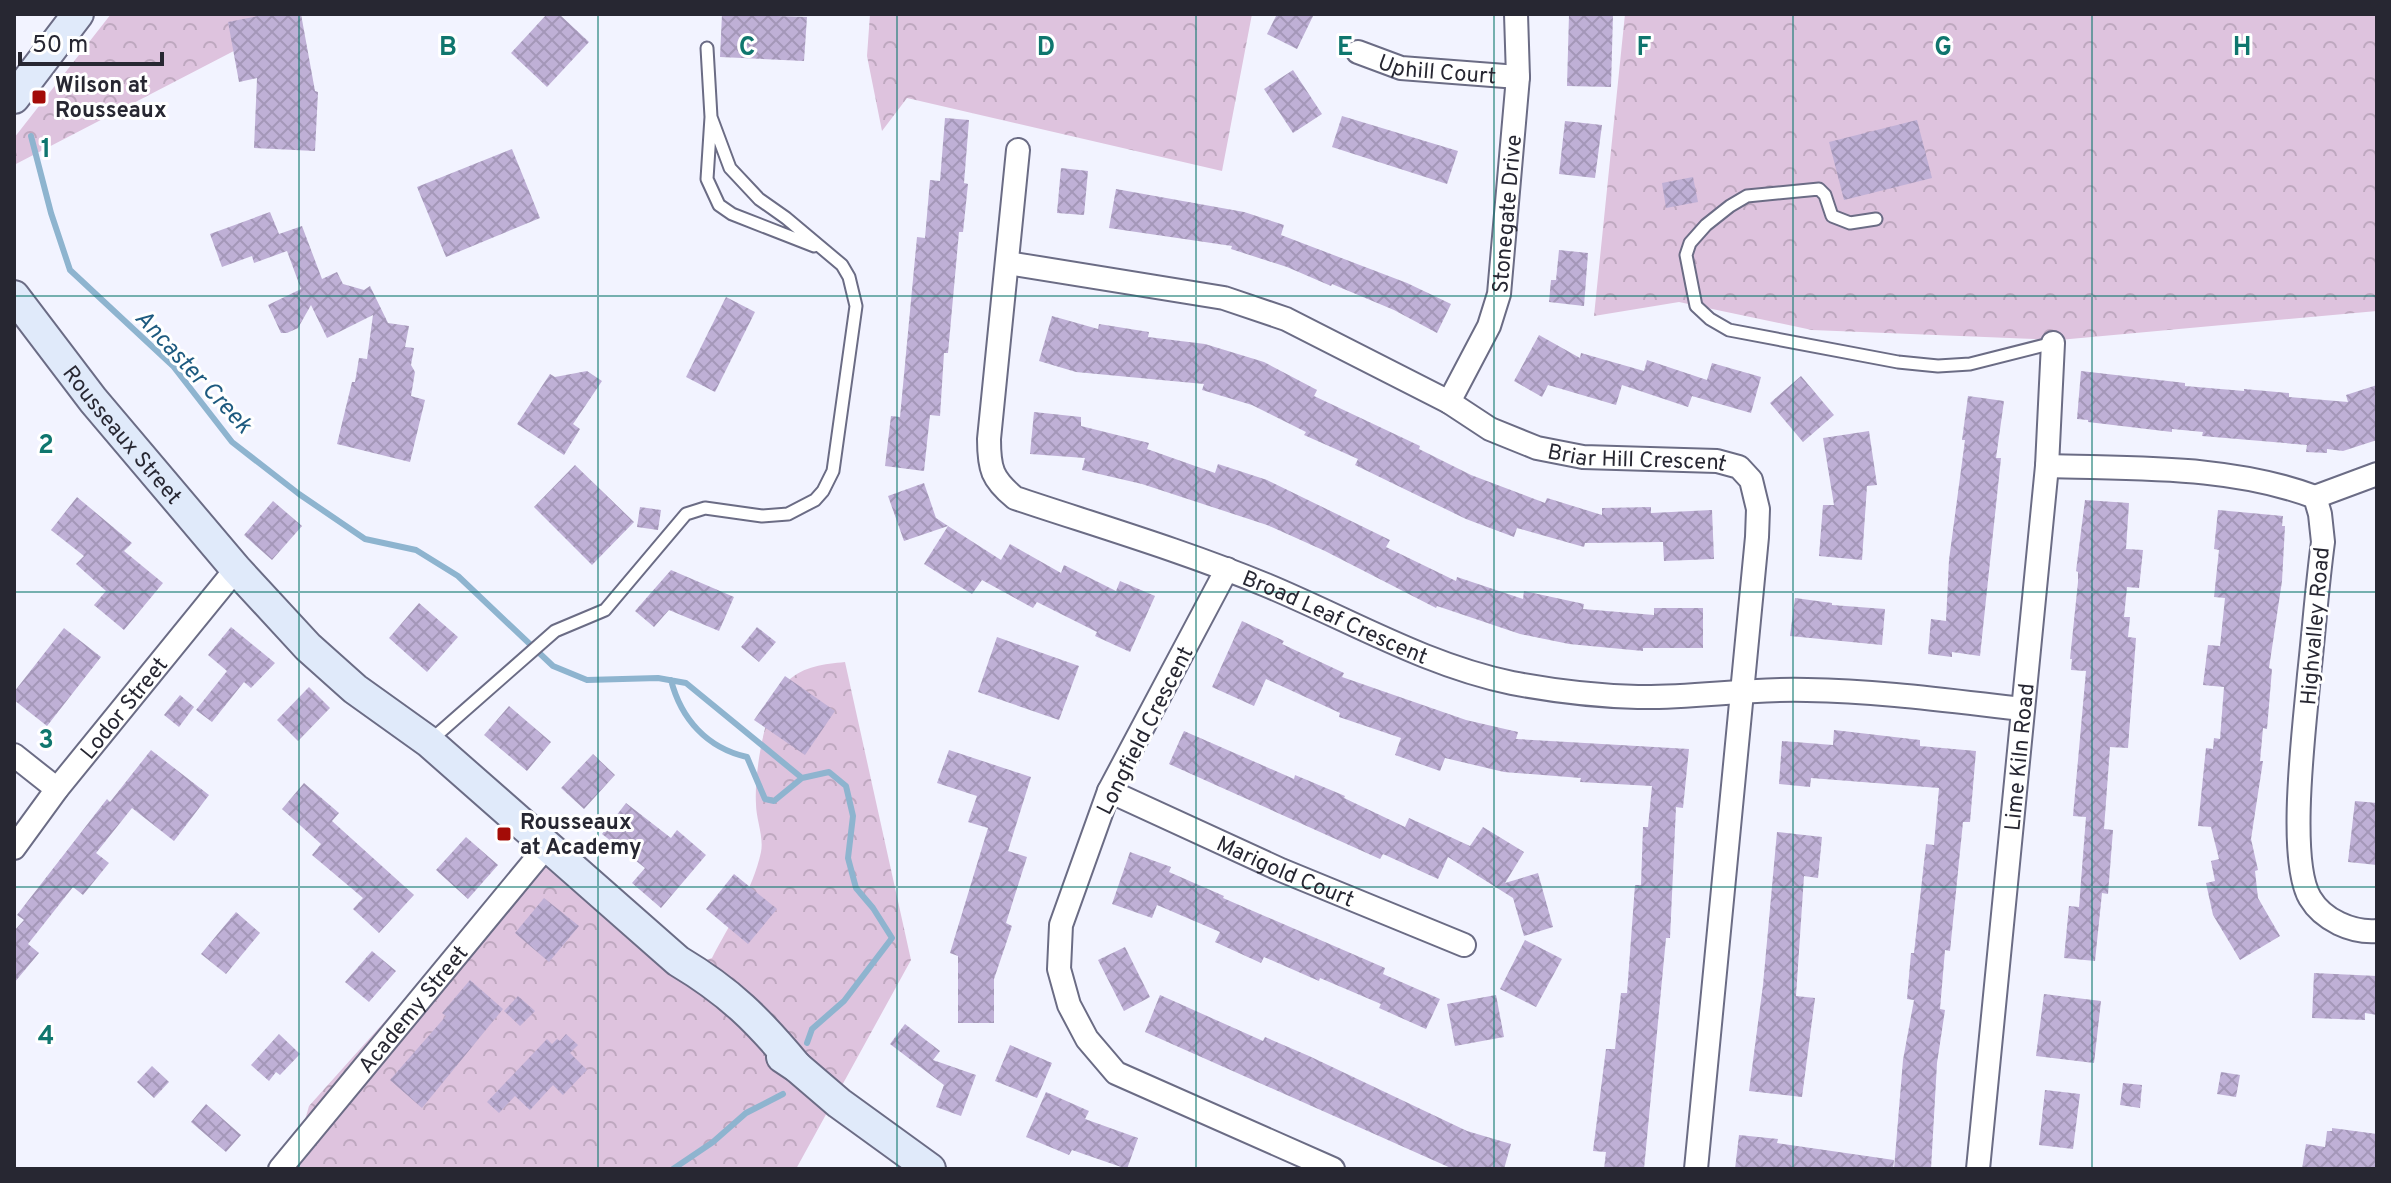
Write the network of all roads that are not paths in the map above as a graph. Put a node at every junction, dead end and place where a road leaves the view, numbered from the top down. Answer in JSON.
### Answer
{"nodes":[{"id":1,"x":1516,"y":14,"type":"edge"},
{"id":2,"x":74,"y":20,"type":"edge"},
{"id":3,"x":707,"y":48,"type":"dead end"},
{"id":4,"x":1358,"y":52,"type":"dead end"},
{"id":5,"x":1518,"y":77,"type":"junction"},
{"id":6,"x":14,"y":98,"type":"edge"},
{"id":7,"x":711,"y":117,"type":"junction"},
{"id":8,"x":1018,"y":150,"type":"dead end"},
{"id":9,"x":1876,"y":219,"type":"dead end"},
{"id":10,"x":822,"y":249,"type":"junction"},
{"id":11,"x":1008,"y":263,"type":"junction"},
{"id":12,"x":14,"y":296,"type":"edge"},
{"id":13,"x":2053,"y":343,"type":"joint"},
{"id":14,"x":1449,"y":402,"type":"junction"},
{"id":15,"x":2047,"y":466,"type":"junction"},
{"id":16,"x":2377,"y":474,"type":"edge"},
{"id":17,"x":2315,"y":497,"type":"junction"},
{"id":18,"x":236,"y":569,"type":"junction"},
{"id":19,"x":1227,"y":569,"type":"junction"},
{"id":20,"x":1744,"y":690,"type":"junction"},
{"id":21,"x":2023,"y":709,"type":"junction"},
{"id":22,"x":429,"y":742,"type":"junction"},
{"id":23,"x":14,"y":755,"type":"edge"},
{"id":24,"x":57,"y":789,"type":"junction"},
{"id":25,"x":1109,"y":791,"type":"junction"},
{"id":26,"x":546,"y":847,"type":"junction"},
{"id":27,"x":14,"y":848,"type":"edge"},
{"id":28,"x":2377,"y":931,"type":"edge"},
{"id":29,"x":1464,"y":945,"type":"dead end"},
{"id":30,"x":280,"y":1169,"type":"edge"},
{"id":31,"x":930,"y":1169,"type":"edge"},
{"id":32,"x":1333,"y":1169,"type":"edge"},
{"id":33,"x":1696,"y":1169,"type":"edge"},
{"id":34,"x":1978,"y":1169,"type":"edge"}],
"edges":[{"from":1,"to":5,"type":"street","name":"Stonegate Drive"},
{"from":2,"to":6,"type":"main road"},
{"from":3,"to":7,"type":"lane"},
{"from":4,"to":5,"type":"street","name":"Uphill Court"},
{"from":5,"to":14,"type":"street","name":"Stonegate Drive"},
{"from":7,"to":10,"type":"lane"},
{"from":7,"to":10,"type":"lane"},
{"from":8,"to":11,"type":"street","name":"Broad Leaf Crescent"},
{"from":9,"to":13,"type":"lane"},
{"from":10,"to":22,"type":"lane"},
{"from":11,"to":14,"type":"street","name":"Briar Hill Crescent"},
{"from":11,"to":19,"type":"street","name":"Broad Leaf Crescent"},
{"from":12,"to":18,"type":"main road","name":"Rousseaux Street"},
{"from":13,"to":15,"type":"street","name":"Lime Kiln Road"},
{"from":14,"to":20,"type":"street","name":"Briar Hill Crescent"},
{"from":15,"to":17,"type":"street"},
{"from":15,"to":21,"type":"street","name":"Lime Kiln Road"},
{"from":16,"to":17,"type":"street"},
{"from":17,"to":28,"type":"street","name":"Highvalley Road"},
{"from":18,"to":22,"type":"main road","name":"Rousseaux Street"},
{"from":18,"to":24,"type":"street","name":"Lodor Street"},
{"from":19,"to":20,"type":"street","name":"Broad Leaf Crescent"},
{"from":19,"to":25,"type":"street","name":"Longfield Crescent"},
{"from":20,"to":21,"type":"street","name":"Broad Leaf Crescent"},
{"from":20,"to":33,"type":"street","name":"Briar Hill Crescent"},
{"from":21,"to":34,"type":"street","name":"Lime Kiln Road"},
{"from":22,"to":26,"type":"main road","name":"Rousseaux Street"},
{"from":23,"to":24,"type":"street"},
{"from":24,"to":27,"type":"street","name":"Lodor Street"},
{"from":25,"to":29,"type":"street","name":"Marigold Court"},
{"from":25,"to":32,"type":"street","name":"Longfield Crescent"},
{"from":26,"to":30,"type":"street","name":"Academy Street"},
{"from":26,"to":31,"type":"main road","name":"Rousseaux Street"}]}
